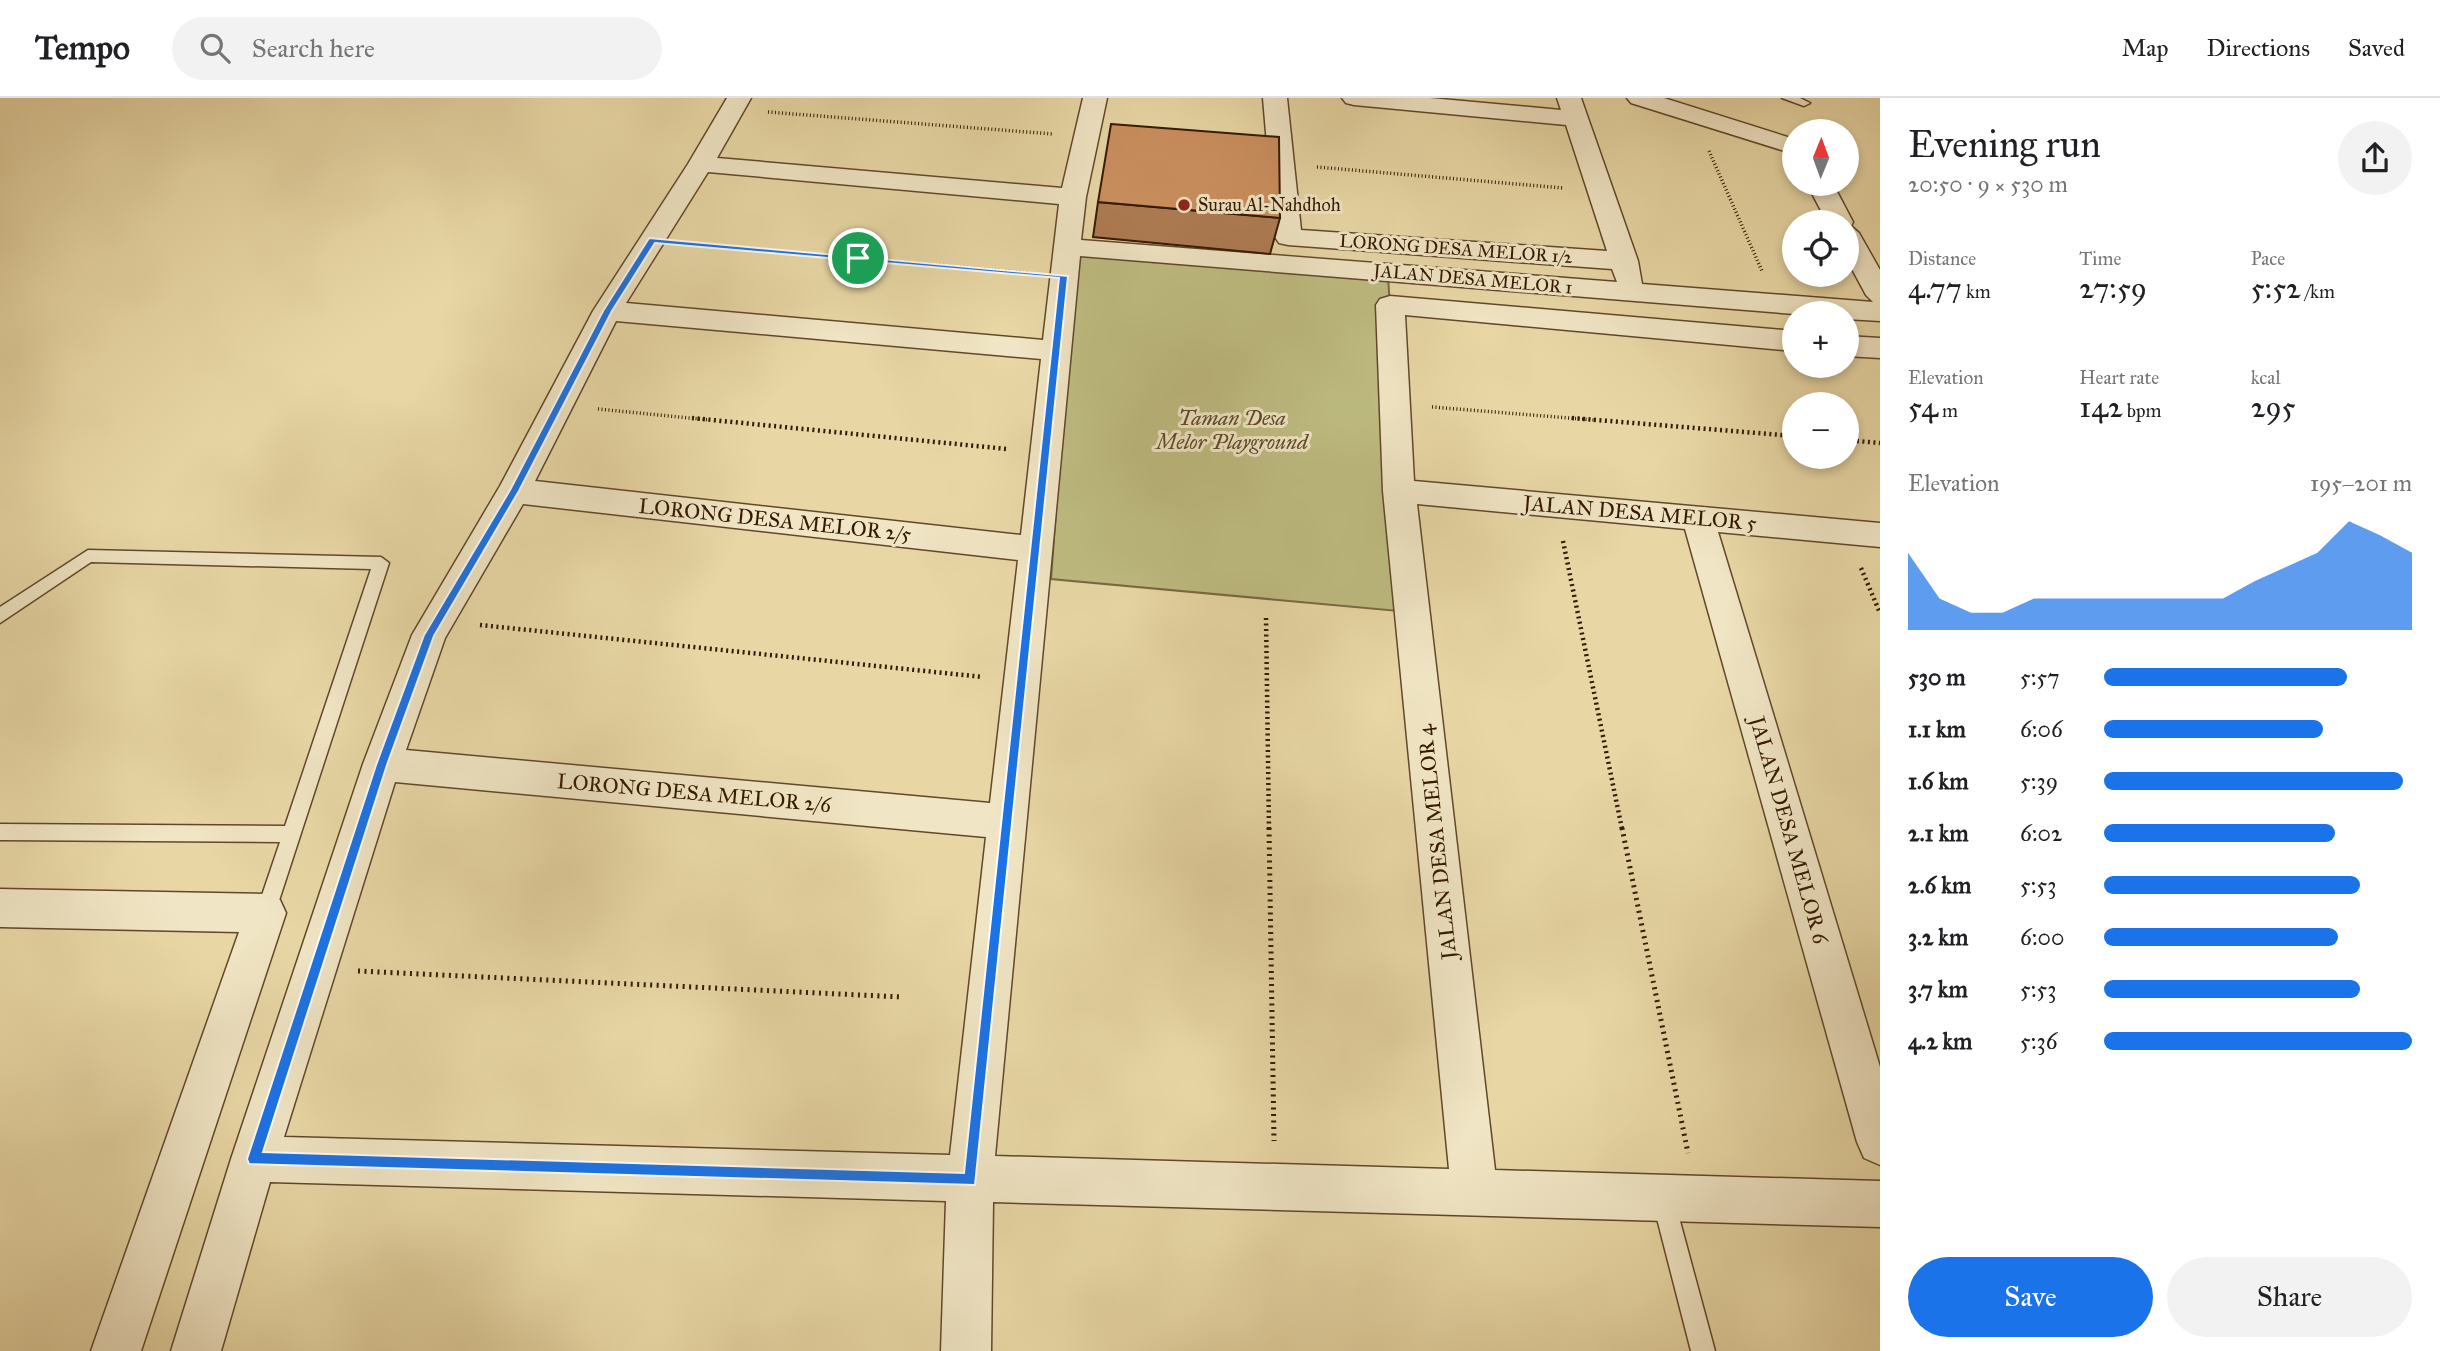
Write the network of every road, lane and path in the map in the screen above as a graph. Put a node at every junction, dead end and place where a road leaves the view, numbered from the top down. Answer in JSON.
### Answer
{"nodes":[{"id":1,"x":1095,"y":98,"type":"edge"},
{"id":2,"x":1275,"y":98,"type":"edge"},
{"id":3,"x":1354,"y":98,"type":"edge"},
{"id":4,"x":1639,"y":98,"type":"edge"},
{"id":5,"x":1788,"y":98,"type":"edge"},
{"id":6,"x":1804,"y":103,"type":"dead end"},
{"id":7,"x":736,"y":104,"type":"edge"},
{"id":8,"x":1573,"y":108,"type":"edge"},
{"id":9,"x":1693,"y":115,"type":"junction"},
{"id":10,"x":1087,"y":137,"type":"junction"},
{"id":11,"x":1782,"y":143,"type":"edge"},
{"id":12,"x":701,"y":164,"type":"junction"},
{"id":13,"x":1282,"y":164,"type":"junction"},
{"id":14,"x":1601,"y":191,"type":"junction"},
{"id":15,"x":1073,"y":197,"type":"junction"},
{"id":16,"x":652,"y":240,"type":"junction"},
{"id":17,"x":1859,"y":257,"type":"edge"},
{"id":18,"x":1065,"y":261,"type":"junction"},
{"id":19,"x":1624,"y":261,"type":"junction"},
{"id":20,"x":1634,"y":292,"type":"junction"},
{"id":21,"x":1880,"y":295,"type":"edge"},
{"id":22,"x":1777,"y":303,"type":"junction"},
{"id":23,"x":607,"y":311,"type":"junction"},
{"id":24,"x":1880,"y":312,"type":"edge"},
{"id":25,"x":1782,"y":340,"type":"edge"},
{"id":26,"x":1859,"y":346,"type":"edge"},
{"id":27,"x":1880,"y":348,"type":"edge"},
{"id":28,"x":1056,"y":352,"type":"junction"},
{"id":29,"x":1396,"y":404,"type":"junction"},
{"id":30,"x":559,"y":405,"type":"junction"},
{"id":31,"x":1782,"y":435,"type":"edge"},
{"id":32,"x":1859,"y":441,"type":"edge"},
{"id":33,"x":1880,"y":443,"type":"edge"},
{"id":34,"x":1046,"y":452,"type":"junction"},
{"id":35,"x":514,"y":491,"type":"junction"},
{"id":36,"x":1399,"y":491,"type":"junction"},
{"id":37,"x":1556,"y":506,"type":"junction"},
{"id":38,"x":1698,"y":519,"type":"junction"},
{"id":39,"x":1845,"y":532,"type":"junction"},
{"id":40,"x":1880,"y":535,"type":"edge"},
{"id":41,"x":1035,"y":549,"type":"junction"},
{"id":42,"x":1880,"y":613,"type":"edge"},
{"id":43,"x":0,"y":616,"type":"edge"},
{"id":44,"x":1266,"y":618,"type":"dead end"},
{"id":45,"x":437,"y":621,"type":"junction"},
{"id":46,"x":1022,"y":681,"type":"junction"},
{"id":47,"x":382,"y":765,"type":"junction"},
{"id":48,"x":1007,"y":822,"type":"junction"},
{"id":49,"x":0,"y":832,"type":"edge"},
{"id":50,"x":292,"y":834,"type":"junction"},
{"id":51,"x":0,"y":908,"type":"edge"},
{"id":52,"x":266,"y":913,"type":"junction"},
{"id":53,"x":315,"y":969,"type":"junction"},
{"id":54,"x":902,"y":998,"type":"dead end"},
{"id":55,"x":1880,"y":1142,"type":"edge"},
{"id":56,"x":254,"y":1159,"type":"junction"},
{"id":57,"x":970,"y":1180,"type":"junction"},
{"id":58,"x":1275,"y":1187,"type":"junction"},
{"id":59,"x":1475,"y":1193,"type":"junction"},
{"id":60,"x":1680,"y":1199,"type":"junction"},
{"id":61,"x":1880,"y":1204,"type":"edge"},
{"id":62,"x":116,"y":1351,"type":"edge"},
{"id":63,"x":196,"y":1351,"type":"edge"},
{"id":64,"x":966,"y":1351,"type":"edge"},
{"id":65,"x":1703,"y":1351,"type":"edge"}],
"edges":[{"from":1,"to":10,"type":"street"},
{"from":2,"to":13,"type":"street"},
{"from":3,"to":8,"type":"street"},
{"from":4,"to":9,"type":"street"},
{"from":5,"to":6,"type":"lane"},
{"from":7,"to":10,"type":"path"},
{"from":7,"to":12,"type":"street"},
{"from":8,"to":14,"type":"street"},
{"from":9,"to":11,"type":"street"},
{"from":9,"to":22,"type":"path"},
{"from":10,"to":15,"type":"street"},
{"from":12,"to":15,"type":"street"},
{"from":12,"to":16,"type":"street"},
{"from":13,"to":14,"type":"path"},
{"from":13,"to":19,"type":"street","name":"LORONG DESA MELOR 1/2"},
{"from":14,"to":19,"type":"street"},
{"from":15,"to":18,"type":"street"},
{"from":16,"to":18,"type":"path"},
{"from":16,"to":23,"type":"street"},
{"from":17,"to":21,"type":"street"},
{"from":18,"to":20,"type":"street","name":"JALAN DESA MELOR 1"},
{"from":18,"to":28,"type":"street"},
{"from":19,"to":20,"type":"street"},
{"from":20,"to":22,"type":"street","name":"JALAN DESA MELOR 1"},
{"from":22,"to":24,"type":"street","name":"JALAN DESA MELOR 1"},
{"from":23,"to":28,"type":"street"},
{"from":23,"to":30,"type":"street"},
{"from":25,"to":29,"type":"street","name":"JALAN DESA MELOR 4"},
{"from":26,"to":27,"type":"street"},
{"from":28,"to":34,"type":"street"},
{"from":29,"to":31,"type":"path"},
{"from":29,"to":36,"type":"street","name":"JALAN DESA MELOR 4"},
{"from":30,"to":34,"type":"path"},
{"from":30,"to":35,"type":"street"},
{"from":32,"to":33,"type":"path"},
{"from":34,"to":41,"type":"street"},
{"from":35,"to":41,"type":"street","name":"LORONG DESA MELOR 2/5"},
{"from":35,"to":45,"type":"street"},
{"from":36,"to":37,"type":"street","name":"JALAN DESA MELOR 5"},
{"from":36,"to":59,"type":"street","name":"JALAN DESA MELOR 4"},
{"from":37,"to":38,"type":"street","name":"JALAN DESA MELOR 5"},
{"from":37,"to":60,"type":"path"},
{"from":38,"to":39,"type":"street","name":"JALAN DESA MELOR 5"},
{"from":38,"to":55,"type":"street","name":"JALAN DESA MELOR 6"},
{"from":39,"to":40,"type":"street","name":"JALAN DESA MELOR 5"},
{"from":39,"to":42,"type":"path"},
{"from":41,"to":46,"type":"street"},
{"from":43,"to":50,"type":"lane"},
{"from":44,"to":58,"type":"path"},
{"from":45,"to":46,"type":"path"},
{"from":45,"to":47,"type":"street"},
{"from":46,"to":48,"type":"street"},
{"from":47,"to":48,"type":"street","name":"LORONG DESA MELOR 2/6"},
{"from":47,"to":53,"type":"street"},
{"from":48,"to":57,"type":"street"},
{"from":49,"to":50,"type":"lane"},
{"from":50,"to":52,"type":"lane"},
{"from":51,"to":52,"type":"street"},
{"from":52,"to":62,"type":"street"},
{"from":53,"to":54,"type":"path"},
{"from":53,"to":56,"type":"street"},
{"from":56,"to":57,"type":"street"},
{"from":56,"to":63,"type":"street"},
{"from":57,"to":58,"type":"street"},
{"from":57,"to":64,"type":"street"},
{"from":58,"to":59,"type":"street"},
{"from":59,"to":60,"type":"street"},
{"from":60,"to":61,"type":"street"},
{"from":60,"to":65,"type":"lane"}]}
